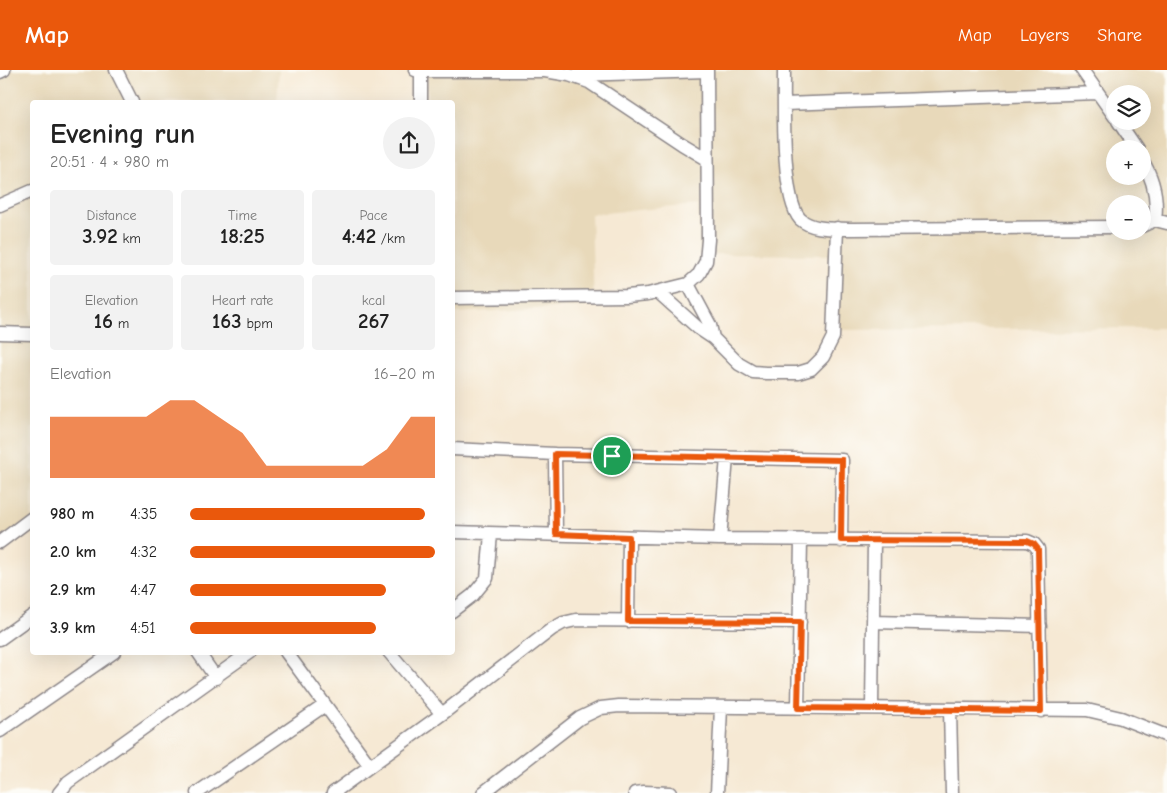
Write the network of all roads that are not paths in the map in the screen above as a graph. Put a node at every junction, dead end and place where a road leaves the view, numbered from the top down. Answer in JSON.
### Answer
{"nodes":[{"id":1,"x":4,"y":70,"type":"edge"},
{"id":2,"x":116,"y":70,"type":"edge"},
{"id":3,"x":419,"y":70,"type":"edge"},
{"id":4,"x":784,"y":70,"type":"edge"},
{"id":5,"x":1082,"y":70,"type":"edge"},
{"id":6,"x":707,"y":71,"type":"edge"},
{"id":7,"x":0,"y":72,"type":"edge"},
{"id":8,"x":569,"y":75,"type":"junction"},
{"id":9,"x":1098,"y":93,"type":"junction"},
{"id":10,"x":131,"y":100,"type":"edge"},
{"id":11,"x":421,"y":100,"type":"edge"},
{"id":12,"x":784,"y":104,"type":"junction"},
{"id":13,"x":1106,"y":104,"type":"edge"},
{"id":14,"x":707,"y":158,"type":"junction"},
{"id":15,"x":1151,"y":181,"type":"edge"},
{"id":16,"x":30,"y":192,"type":"edge"},
{"id":17,"x":0,"y":205,"type":"edge"},
{"id":18,"x":1161,"y":222,"type":"edge"},
{"id":19,"x":1106,"y":227,"type":"edge"},
{"id":20,"x":836,"y":228,"type":"junction"},
{"id":21,"x":688,"y":284,"type":"junction"},
{"id":22,"x":658,"y":292,"type":"junction"},
{"id":23,"x":455,"y":298,"type":"edge"},
{"id":24,"x":0,"y":333,"type":"edge"},
{"id":25,"x":30,"y":334,"type":"edge"},
{"id":26,"x":713,"y":338,"type":"junction"},
{"id":27,"x":455,"y":450,"type":"edge"},
{"id":28,"x":555,"y":454,"type":"junction"},
{"id":29,"x":727,"y":458,"type":"junction"},
{"id":30,"x":30,"y":520,"type":"edge"},
{"id":31,"x":455,"y":532,"type":"edge"},
{"id":32,"x":491,"y":534,"type":"junction"},
{"id":33,"x":556,"y":534,"type":"junction"},
{"id":34,"x":629,"y":537,"type":"junction"},
{"id":35,"x":720,"y":539,"type":"junction"},
{"id":36,"x":801,"y":540,"type":"junction"},
{"id":37,"x":841,"y":540,"type":"junction"},
{"id":38,"x":874,"y":541,"type":"junction"},
{"id":39,"x":0,"y":542,"type":"edge"},
{"id":40,"x":455,"y":608,"type":"edge"},
{"id":41,"x":30,"y":617,"type":"edge"},
{"id":42,"x":628,"y":621,"type":"junction"},
{"id":43,"x":800,"y":622,"type":"junction"},
{"id":44,"x":873,"y":622,"type":"junction"},
{"id":45,"x":1040,"y":626,"type":"junction"},
{"id":46,"x":0,"y":639,"type":"edge"},
{"id":47,"x":200,"y":655,"type":"edge"},
{"id":48,"x":246,"y":655,"type":"edge"},
{"id":49,"x":288,"y":655,"type":"edge"},
{"id":50,"x":395,"y":655,"type":"edge"},
{"id":51,"x":100,"y":656,"type":"edge"},
{"id":52,"x":216,"y":678,"type":"junction"},
{"id":53,"x":325,"y":705,"type":"junction"},
{"id":54,"x":872,"y":707,"type":"junction"},
{"id":55,"x":722,"y":708,"type":"junction"},
{"id":56,"x":798,"y":708,"type":"junction"},
{"id":57,"x":950,"y":710,"type":"junction"},
{"id":58,"x":1041,"y":711,"type":"junction"},
{"id":59,"x":442,"y":714,"type":"junction"},
{"id":60,"x":0,"y":731,"type":"edge"},
{"id":61,"x":1167,"y":736,"type":"edge"},
{"id":62,"x":370,"y":766,"type":"junction"},
{"id":63,"x":59,"y":793,"type":"edge"},
{"id":64,"x":197,"y":793,"type":"edge"},
{"id":65,"x":333,"y":793,"type":"edge"},
{"id":66,"x":483,"y":793,"type":"edge"},
{"id":67,"x":635,"y":793,"type":"edge"},
{"id":68,"x":670,"y":793,"type":"edge"},
{"id":69,"x":717,"y":793,"type":"edge"},
{"id":70,"x":952,"y":793,"type":"edge"}],
"edges":[{"from":1,"to":7,"type":"street"},
{"from":2,"to":10,"type":"street"},
{"from":3,"to":8,"type":"street"},
{"from":3,"to":11,"type":"street"},
{"from":4,"to":12,"type":"street"},
{"from":5,"to":9,"type":"street"},
{"from":6,"to":8,"type":"street"},
{"from":6,"to":14,"type":"street"},
{"from":8,"to":14,"type":"street"},
{"from":9,"to":12,"type":"street"},
{"from":9,"to":13,"type":"street"},
{"from":12,"to":20,"type":"street"},
{"from":14,"to":21,"type":"street"},
{"from":15,"to":18,"type":"street"},
{"from":16,"to":17,"type":"street"},
{"from":19,"to":20,"type":"street"},
{"from":20,"to":26,"type":"street"},
{"from":21,"to":22,"type":"street"},
{"from":21,"to":26,"type":"street"},
{"from":22,"to":23,"type":"street"},
{"from":22,"to":26,"type":"street"},
{"from":24,"to":25,"type":"street"},
{"from":27,"to":28,"type":"street"},
{"from":28,"to":29,"type":"street"},
{"from":28,"to":33,"type":"street"},
{"from":29,"to":35,"type":"street"},
{"from":29,"to":37,"type":"street"},
{"from":30,"to":39,"type":"street"},
{"from":31,"to":32,"type":"street"},
{"from":32,"to":33,"type":"street"},
{"from":32,"to":40,"type":"street"},
{"from":33,"to":34,"type":"street"},
{"from":34,"to":35,"type":"street"},
{"from":34,"to":42,"type":"street"},
{"from":35,"to":36,"type":"street"},
{"from":36,"to":37,"type":"street"},
{"from":36,"to":43,"type":"street"},
{"from":37,"to":38,"type":"street"},
{"from":38,"to":44,"type":"street"},
{"from":38,"to":45,"type":"street"},
{"from":41,"to":46,"type":"street"},
{"from":42,"to":43,"type":"street"},
{"from":42,"to":59,"type":"street"},
{"from":43,"to":56,"type":"street"},
{"from":44,"to":45,"type":"street"},
{"from":44,"to":54,"type":"street"},
{"from":45,"to":58,"type":"street"},
{"from":47,"to":52,"type":"street"},
{"from":48,"to":52,"type":"street"},
{"from":49,"to":53,"type":"street"},
{"from":50,"to":59,"type":"street"},
{"from":51,"to":60,"type":"street"},
{"from":52,"to":63,"type":"street"},
{"from":53,"to":62,"type":"street"},
{"from":53,"to":64,"type":"street"},
{"from":54,"to":56,"type":"street"},
{"from":54,"to":57,"type":"street"},
{"from":55,"to":56,"type":"street"},
{"from":55,"to":66,"type":"street"},
{"from":55,"to":69,"type":"street"},
{"from":57,"to":58,"type":"street"},
{"from":57,"to":70,"type":"street"},
{"from":58,"to":61,"type":"street"},
{"from":59,"to":62,"type":"street"},
{"from":62,"to":65,"type":"street"},
{"from":67,"to":68,"type":"street"}]}
